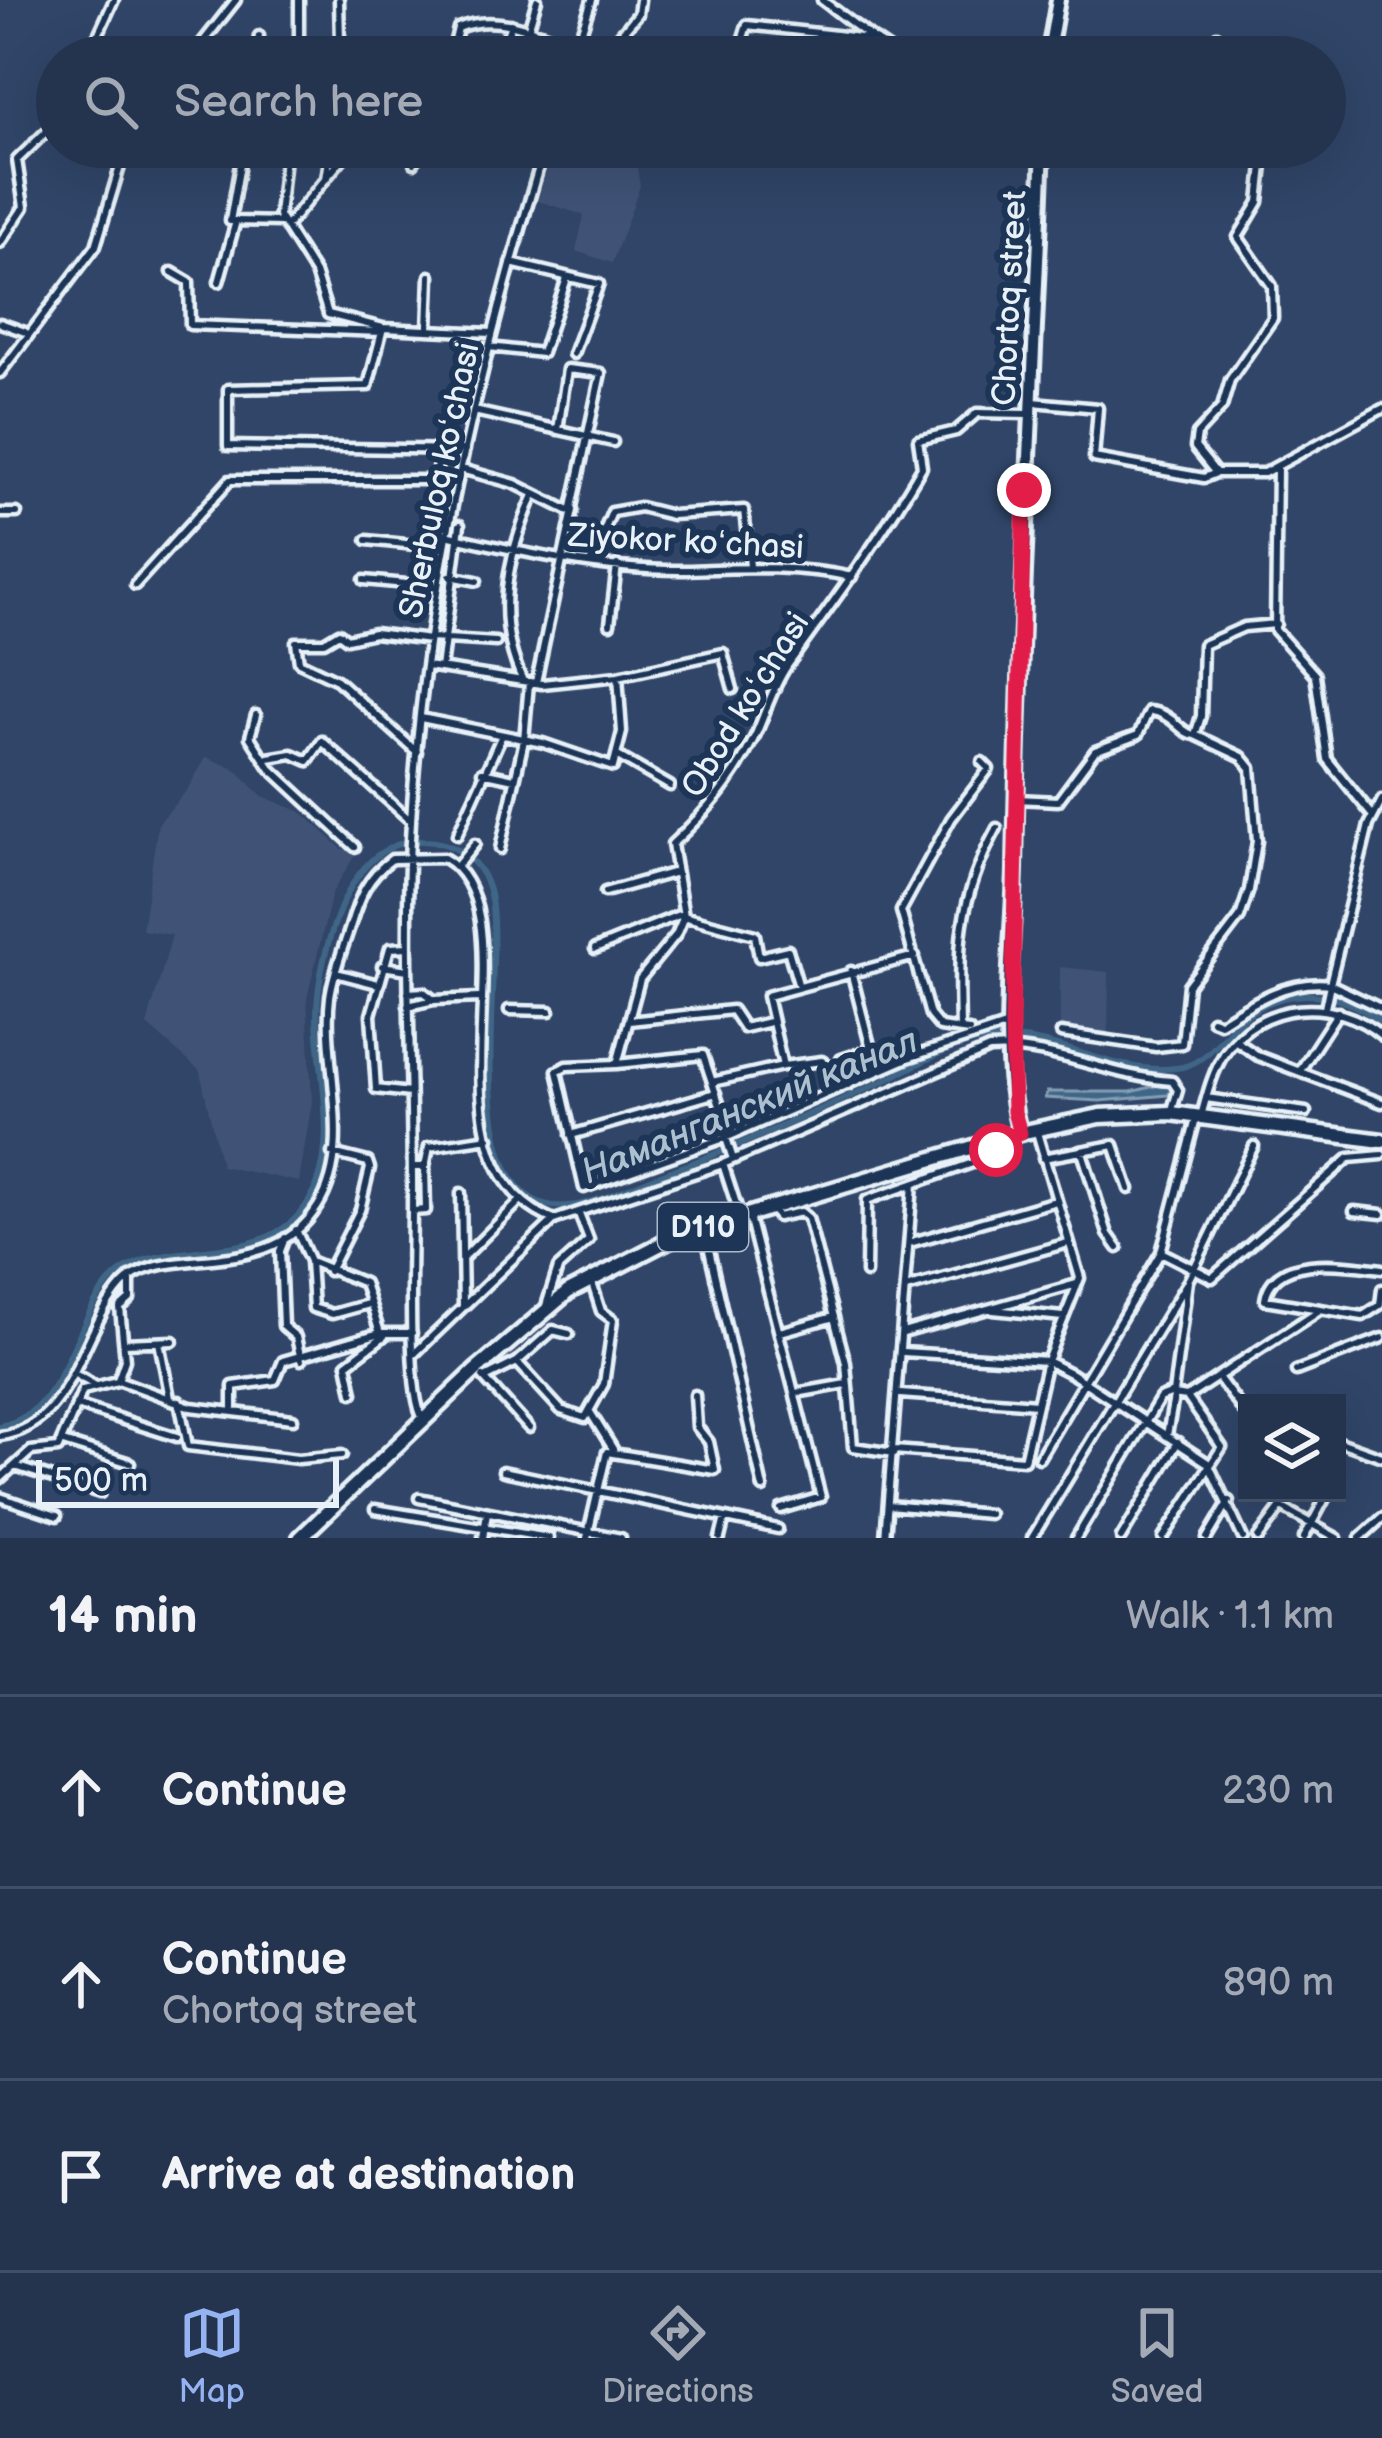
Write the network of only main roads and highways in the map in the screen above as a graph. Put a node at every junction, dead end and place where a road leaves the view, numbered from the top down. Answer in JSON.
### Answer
{"nodes":[{"id":1,"x":1060,"y":3,"type":"edge"},
{"id":2,"x":1053,"y":36,"type":"edge"},
{"id":3,"x":1043,"y":168,"type":"edge"},
{"id":4,"x":1020,"y":1133,"type":"junction"},
{"id":5,"x":1382,"y":1141,"type":"edge"},
{"id":6,"x":300,"y":1538,"type":"edge"}],
"edges":[{"from":1,"to":2,"type":"main road"},
{"from":3,"to":4,"type":"main road","name":"Chortoq street"},
{"from":4,"to":5,"type":"main road","number":"D110"},
{"from":4,"to":6,"type":"main road","number":"D110"}]}
